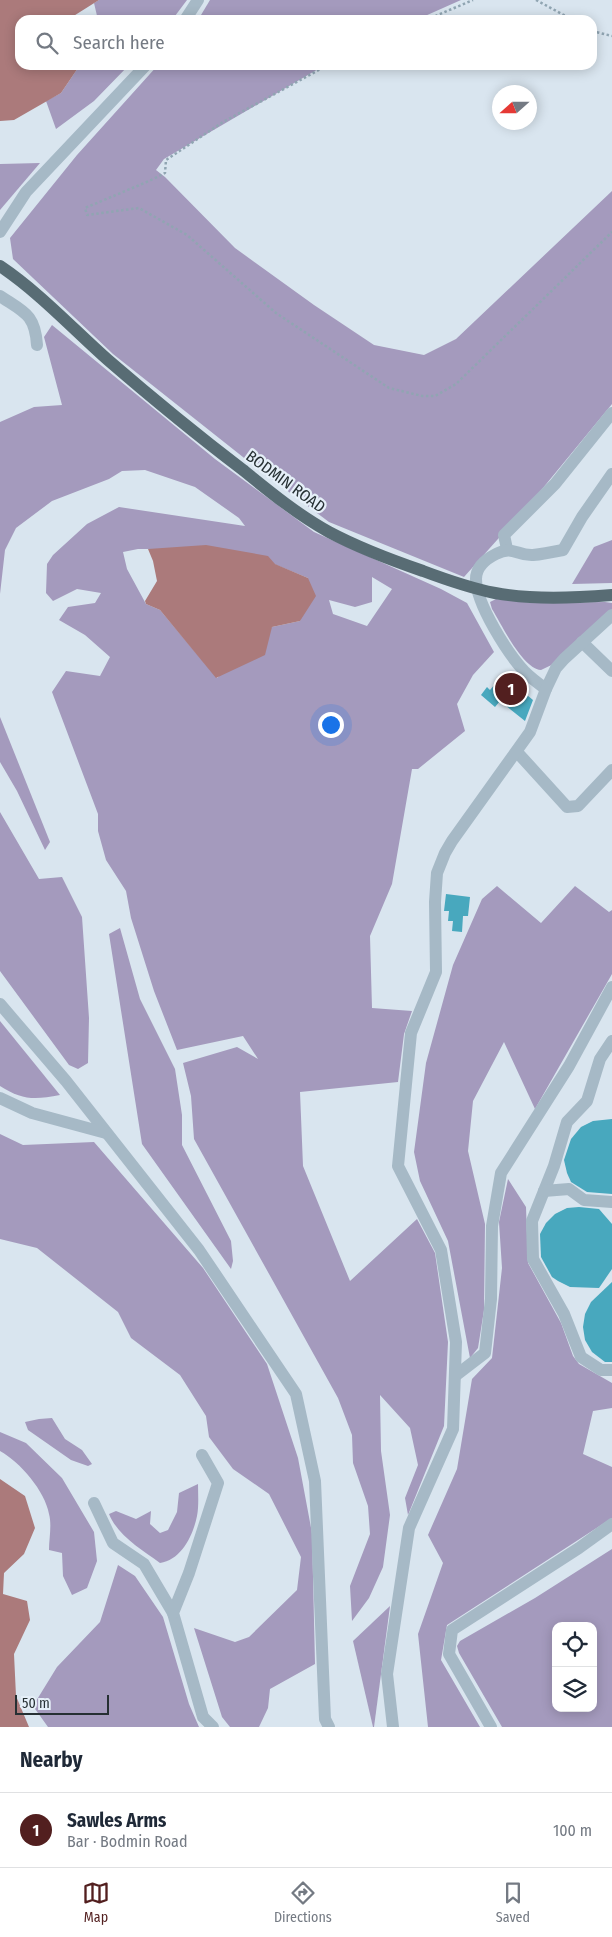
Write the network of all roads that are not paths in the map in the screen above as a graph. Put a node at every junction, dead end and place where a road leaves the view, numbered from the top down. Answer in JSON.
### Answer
{"nodes":[{"id":1,"x":198,"y":0,"type":"edge"},
{"id":2,"x":188,"y":15,"type":"edge"},
{"id":3,"x":141,"y":70,"type":"edge"},
{"id":4,"x":0,"y":232,"type":"edge"},
{"id":5,"x":0,"y":266,"type":"edge"},
{"id":6,"x":0,"y":296,"type":"edge"},
{"id":7,"x":37,"y":344,"type":"dead end"},
{"id":8,"x":612,"y":413,"type":"edge"},
{"id":9,"x":612,"y":474,"type":"edge"},
{"id":10,"x":507,"y":549,"type":"junction"},
{"id":11,"x":477,"y":589,"type":"junction"},
{"id":12,"x":612,"y":595,"type":"edge"},
{"id":13,"x":612,"y":615,"type":"edge"},
{"id":14,"x":582,"y":642,"type":"junction"},
{"id":15,"x":612,"y":671,"type":"edge"},
{"id":16,"x":546,"y":689,"type":"junction"},
{"id":17,"x":517,"y":752,"type":"junction"},
{"id":18,"x":612,"y":770,"type":"edge"},
{"id":19,"x":612,"y":987,"type":"edge"},
{"id":20,"x":0,"y":1004,"type":"edge"},
{"id":21,"x":612,"y":1041,"type":"edge"},
{"id":22,"x":0,"y":1098,"type":"edge"},
{"id":23,"x":106,"y":1133,"type":"junction"},
{"id":24,"x":544,"y":1191,"type":"junction"},
{"id":25,"x":612,"y":1202,"type":"edge"},
{"id":26,"x":612,"y":1370,"type":"edge"},
{"id":27,"x":455,"y":1376,"type":"junction"},
{"id":28,"x":202,"y":1455,"type":"dead end"},
{"id":29,"x":94,"y":1503,"type":"dead end"},
{"id":30,"x":612,"y":1524,"type":"edge"},
{"id":31,"x":173,"y":1613,"type":"junction"},
{"id":32,"x":214,"y":1727,"type":"edge"},
{"id":33,"x":329,"y":1727,"type":"edge"},
{"id":34,"x":393,"y":1727,"type":"edge"},
{"id":35,"x":491,"y":1727,"type":"edge"}],
"edges":[{"from":1,"to":2,"type":"street"},
{"from":3,"to":4,"type":"street"},
{"from":5,"to":11,"type":"main road","name":"BODMIN ROAD"},
{"from":6,"to":7,"type":"street"},
{"from":8,"to":10,"type":"street"},
{"from":9,"to":10,"type":"street"},
{"from":10,"to":11,"type":"street"},
{"from":11,"to":12,"type":"main road","name":"BODMIN ROAD"},
{"from":11,"to":16,"type":"street"},
{"from":13,"to":14,"type":"street"},
{"from":14,"to":15,"type":"street"},
{"from":14,"to":16,"type":"street"},
{"from":16,"to":17,"type":"street"},
{"from":17,"to":18,"type":"street"},
{"from":17,"to":27,"type":"street"},
{"from":19,"to":27,"type":"street"},
{"from":20,"to":23,"type":"street"},
{"from":21,"to":24,"type":"street"},
{"from":22,"to":23,"type":"street"},
{"from":23,"to":33,"type":"street"},
{"from":24,"to":25,"type":"street"},
{"from":24,"to":26,"type":"street"},
{"from":27,"to":34,"type":"street"},
{"from":28,"to":31,"type":"street"},
{"from":29,"to":31,"type":"street"},
{"from":30,"to":35,"type":"street"},
{"from":31,"to":32,"type":"street"}]}
